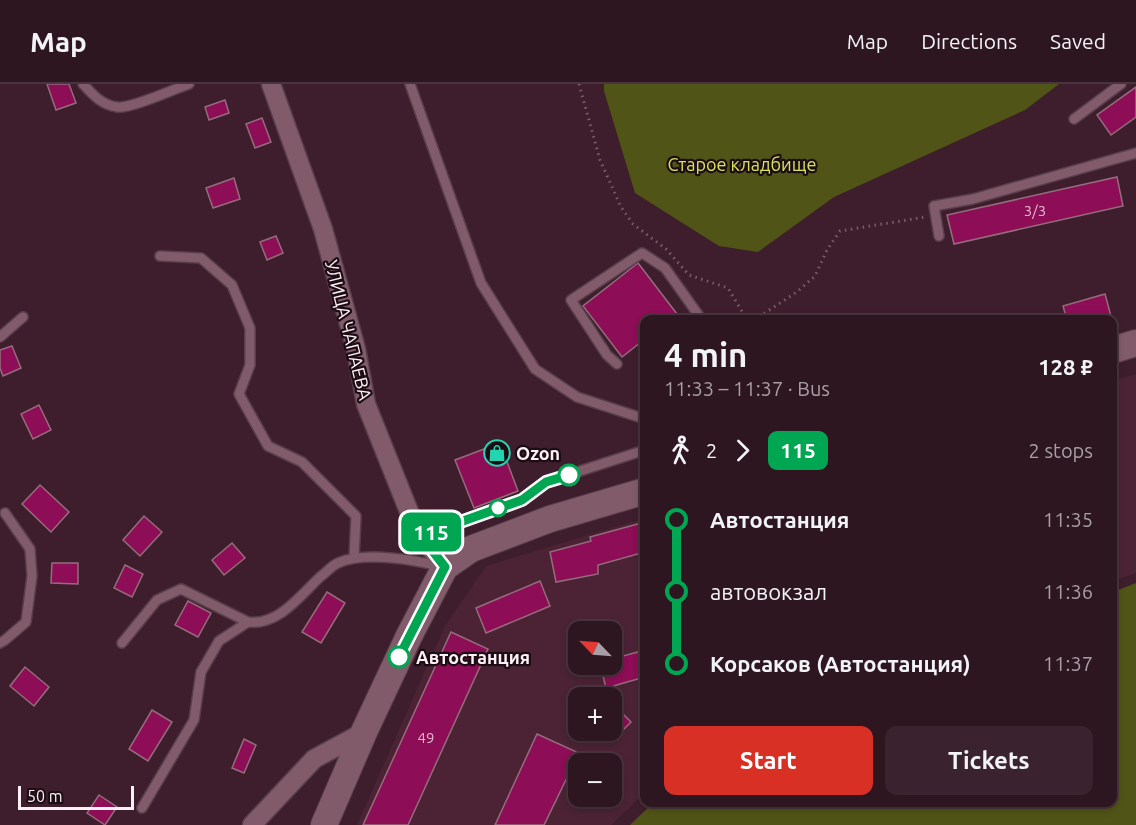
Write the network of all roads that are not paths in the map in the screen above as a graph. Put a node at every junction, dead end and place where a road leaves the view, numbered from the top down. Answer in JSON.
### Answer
{"nodes":[{"id":1,"x":83,"y":84,"type":"edge"},
{"id":2,"x":189,"y":84,"type":"edge"},
{"id":3,"x":271,"y":84,"type":"edge"},
{"id":4,"x":410,"y":84,"type":"edge"},
{"id":5,"x":1120,"y":84,"type":"edge"},
{"id":6,"x":1074,"y":119,"type":"dead end"},
{"id":7,"x":1136,"y":153,"type":"edge"},
{"id":8,"x":939,"y":236,"type":"dead end"},
{"id":9,"x":160,"y":256,"type":"dead end"},
{"id":10,"x":698,"y":315,"type":"edge"},
{"id":11,"x":23,"y":317,"type":"dead end"},
{"id":12,"x":0,"y":337,"type":"edge"},
{"id":13,"x":1136,"y":343,"type":"edge"},
{"id":14,"x":1117,"y":349,"type":"edge"},
{"id":15,"x":617,"y":364,"type":"dead end"},
{"id":16,"x":640,"y":417,"type":"edge"},
{"id":17,"x":640,"y":452,"type":"edge"},
{"id":18,"x":640,"y":492,"type":"edge"},
{"id":19,"x":5,"y":513,"type":"dead end"},
{"id":20,"x":421,"y":536,"type":"junction"},
{"id":21,"x":354,"y":558,"type":"junction"},
{"id":22,"x":445,"y":567,"type":"junction"},
{"id":23,"x":248,"y":622,"type":"junction"},
{"id":24,"x":0,"y":643,"type":"edge"},
{"id":25,"x":122,"y":643,"type":"dead end"},
{"id":26,"x":364,"y":732,"type":"junction"},
{"id":27,"x":142,"y":808,"type":"dead end"},
{"id":28,"x":252,"y":825,"type":"edge"},
{"id":29,"x":324,"y":825,"type":"edge"}],
"edges":[{"from":1,"to":2,"type":"lane"},
{"from":3,"to":20,"type":"street","name":"УЛИЦА ЧАПАЕВА"},
{"from":4,"to":16,"type":"lane"},
{"from":5,"to":6,"type":"lane"},
{"from":7,"to":8,"type":"lane"},
{"from":9,"to":21,"type":"lane"},
{"from":10,"to":15,"type":"lane"},
{"from":11,"to":12,"type":"lane"},
{"from":13,"to":14,"type":"main road"},
{"from":17,"to":20,"type":"lane"},
{"from":18,"to":22,"type":"main road"},
{"from":19,"to":24,"type":"lane"},
{"from":20,"to":22,"type":"street","name":"УЛИЦА ЧАПАЕВА"},
{"from":21,"to":22,"type":"lane"},
{"from":21,"to":23,"type":"lane"},
{"from":22,"to":26,"type":"main road"},
{"from":23,"to":25,"type":"lane"},
{"from":23,"to":27,"type":"lane"},
{"from":26,"to":28,"type":"street"},
{"from":26,"to":29,"type":"main road"}]}
